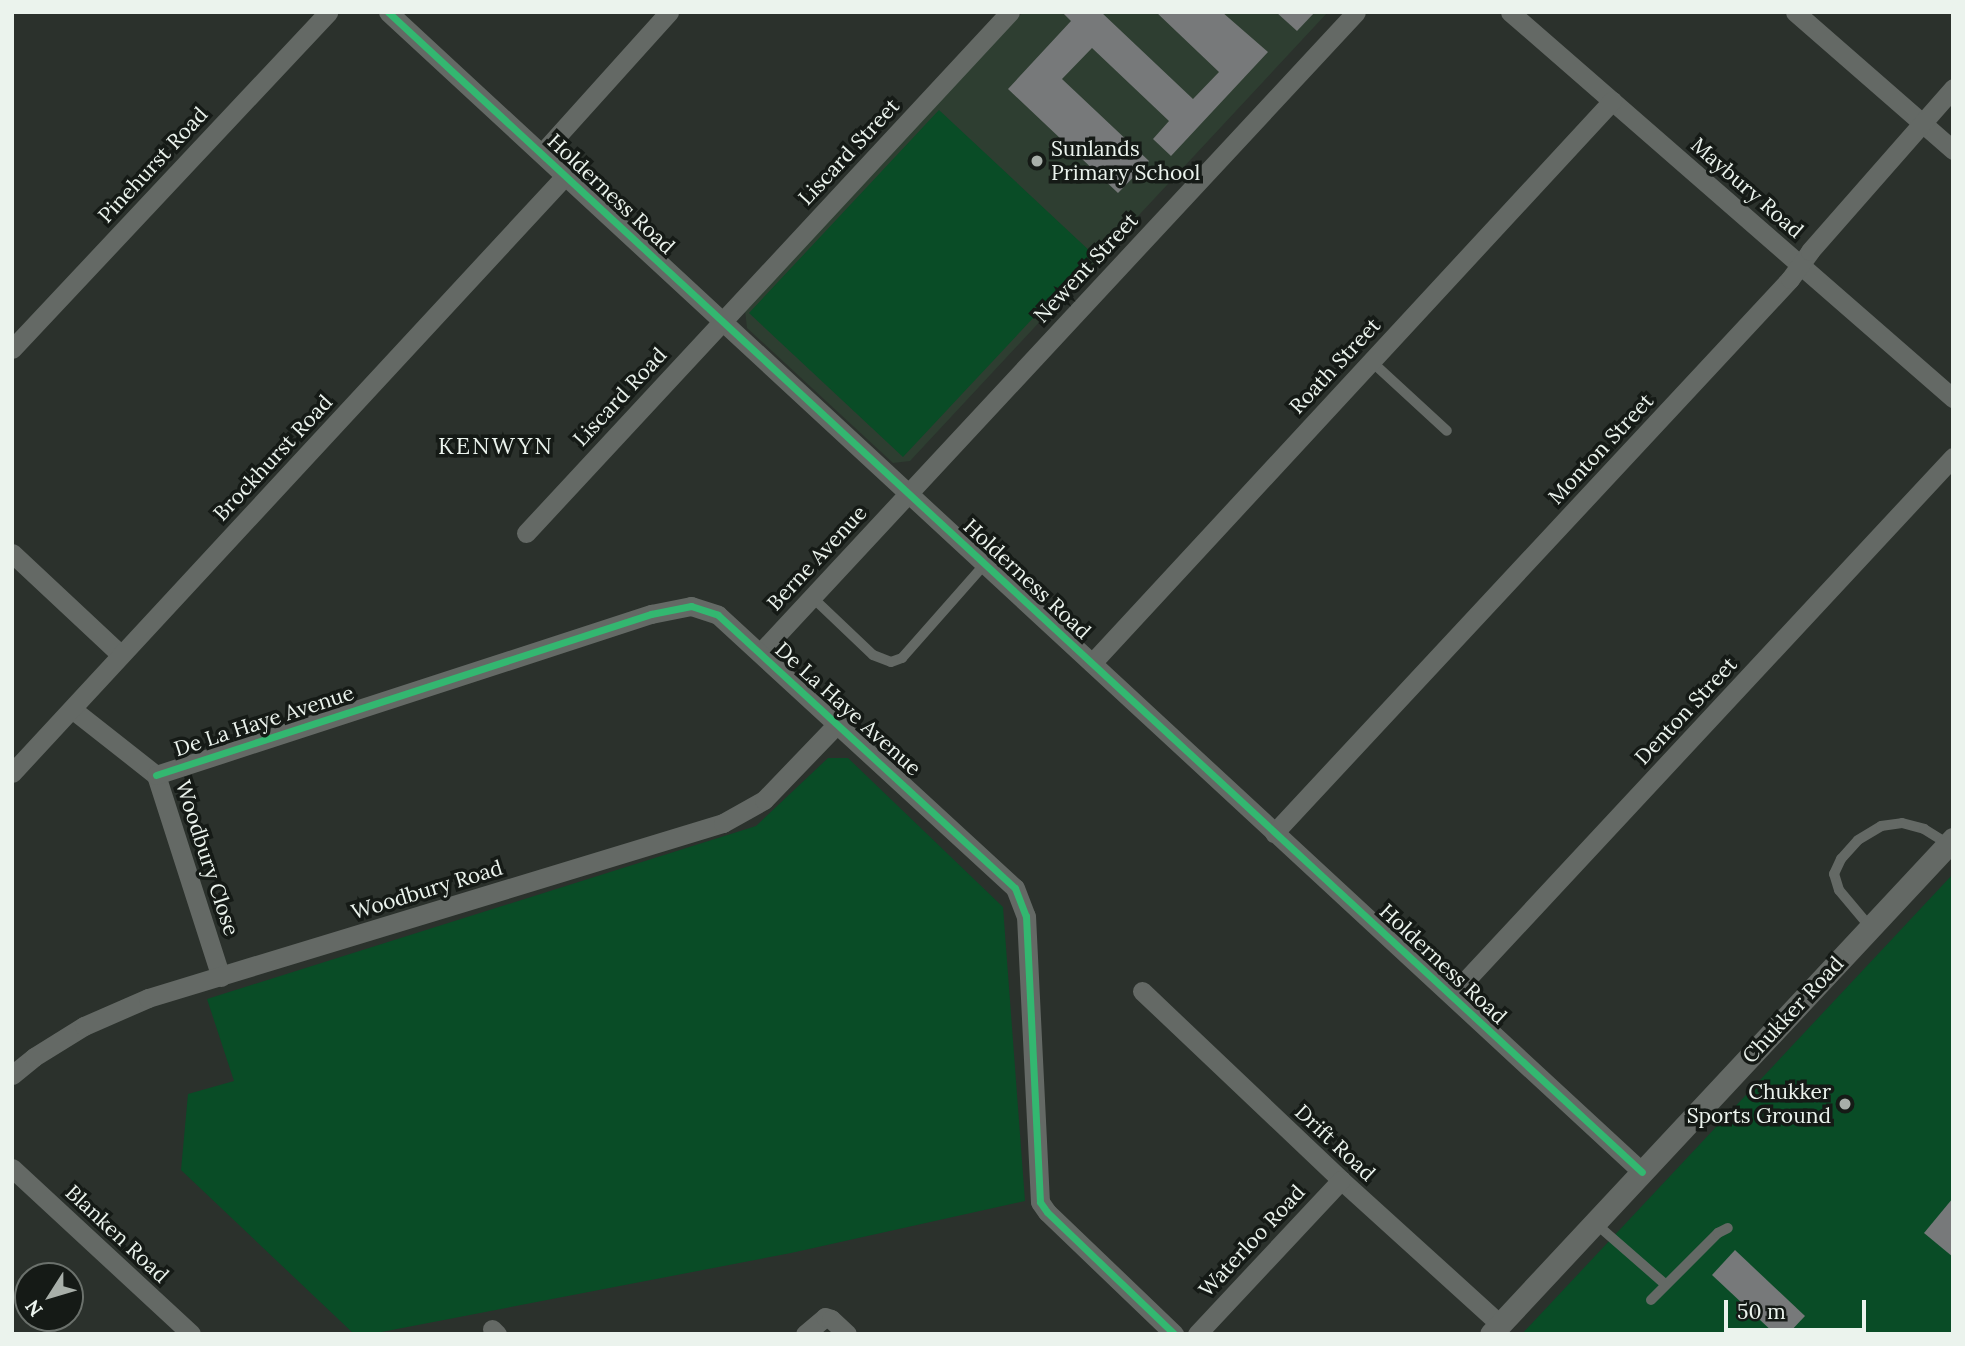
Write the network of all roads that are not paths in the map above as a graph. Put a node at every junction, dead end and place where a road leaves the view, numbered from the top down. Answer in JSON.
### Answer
{"nodes":[{"id":1,"x":328,"y":12,"type":"edge"},
{"id":2,"x":388,"y":12,"type":"edge"},
{"id":3,"x":669,"y":12,"type":"edge"},
{"id":4,"x":1010,"y":12,"type":"edge"},
{"id":5,"x":1356,"y":12,"type":"edge"},
{"id":6,"x":1510,"y":12,"type":"edge"},
{"id":7,"x":1795,"y":12,"type":"edge"},
{"id":8,"x":1953,"y":88,"type":"edge"},
{"id":9,"x":1612,"y":101,"type":"junction"},
{"id":10,"x":1922,"y":123,"type":"junction"},
{"id":11,"x":1953,"y":150,"type":"edge"},
{"id":12,"x":542,"y":153,"type":"junction"},
{"id":13,"x":566,"y":175,"type":"junction"},
{"id":14,"x":1800,"y":265,"type":"junction"},
{"id":15,"x":720,"y":322,"type":"junction"},
{"id":16,"x":12,"y":349,"type":"edge"},
{"id":17,"x":1370,"y":361,"type":"junction"},
{"id":18,"x":1953,"y":398,"type":"edge"},
{"id":19,"x":1447,"y":431,"type":"dead end"},
{"id":20,"x":1953,"y":457,"type":"edge"},
{"id":21,"x":907,"y":493,"type":"junction"},
{"id":22,"x":526,"y":533,"type":"dead end"},
{"id":23,"x":12,"y":553,"type":"edge"},
{"id":24,"x":985,"y":564,"type":"junction"},
{"id":25,"x":811,"y":596,"type":"junction"},
{"id":26,"x":760,"y":653,"type":"junction"},
{"id":27,"x":121,"y":655,"type":"junction"},
{"id":28,"x":1092,"y":663,"type":"junction"},
{"id":29,"x":72,"y":709,"type":"junction"},
{"id":30,"x":838,"y":723,"type":"junction"},
{"id":31,"x":12,"y":773,"type":"edge"},
{"id":32,"x":156,"y":775,"type":"junction"},
{"id":33,"x":1274,"y":833,"type":"junction"},
{"id":34,"x":1950,"y":842,"type":"edge"},
{"id":35,"x":1871,"y":927,"type":"junction"},
{"id":36,"x":221,"y":977,"type":"junction"},
{"id":37,"x":1142,"y":991,"type":"dead end"},
{"id":38,"x":1452,"y":995,"type":"junction"},
{"id":39,"x":12,"y":1075,"type":"edge"},
{"id":40,"x":12,"y":1168,"type":"edge"},
{"id":41,"x":1642,"y":1172,"type":"junction"},
{"id":42,"x":1341,"y":1180,"type":"junction"},
{"id":43,"x":1595,"y":1223,"type":"junction"},
{"id":44,"x":1728,"y":1228,"type":"dead end"},
{"id":45,"x":1665,"y":1284,"type":"junction"},
{"id":46,"x":1651,"y":1300,"type":"dead end"},
{"id":47,"x":1495,"y":1329,"type":"edge"},
{"id":48,"x":191,"y":1334,"type":"edge"},
{"id":49,"x":805,"y":1334,"type":"edge"},
{"id":50,"x":847,"y":1334,"type":"edge"},
{"id":51,"x":1174,"y":1334,"type":"edge"},
{"id":52,"x":1197,"y":1334,"type":"edge"}],
"edges":[{"from":1,"to":16,"type":"street","name":"Pinehurst Road"},
{"from":2,"to":12,"type":"street","name":"Holderness Road"},
{"from":3,"to":12,"type":"street"},
{"from":4,"to":15,"type":"street","name":"Liscard Street"},
{"from":5,"to":21,"type":"street","name":"Newent Street"},
{"from":6,"to":9,"type":"street","name":"Maybury Road"},
{"from":7,"to":10,"type":"street"},
{"from":8,"to":10,"type":"street","name":"Monton Street"},
{"from":9,"to":14,"type":"street","name":"Maybury Road"},
{"from":9,"to":17,"type":"street","name":"Roath Street"},
{"from":10,"to":11,"type":"street"},
{"from":10,"to":14,"type":"street","name":"Monton Street"},
{"from":12,"to":13,"type":"street","name":"Holderness Road"},
{"from":13,"to":15,"type":"street","name":"Holderness Road"},
{"from":13,"to":27,"type":"street","name":"Brockhurst Road"},
{"from":14,"to":18,"type":"street","name":"Maybury Road"},
{"from":14,"to":33,"type":"street","name":"Monton Street"},
{"from":15,"to":21,"type":"street","name":"Holderness Road"},
{"from":15,"to":22,"type":"street","name":"Liscard Road"},
{"from":17,"to":19,"type":"lane"},
{"from":17,"to":28,"type":"street","name":"Roath Street"},
{"from":20,"to":38,"type":"street","name":"Denton Street"},
{"from":21,"to":24,"type":"street","name":"Holderness Road"},
{"from":21,"to":25,"type":"street","name":"Berne Avenue"},
{"from":23,"to":27,"type":"street"},
{"from":24,"to":25,"type":"lane"},
{"from":24,"to":28,"type":"street","name":"Holderness Road"},
{"from":25,"to":26,"type":"street","name":"Berne Avenue"},
{"from":26,"to":30,"type":"street","name":"De La Haye Avenue"},
{"from":26,"to":32,"type":"street","name":"De La Haye Avenue"},
{"from":27,"to":29,"type":"street","name":"Brockhurst Road"},
{"from":28,"to":33,"type":"street","name":"Holderness Road"},
{"from":29,"to":31,"type":"street","name":"Brockhurst Road"},
{"from":29,"to":32,"type":"street","name":"Woodbury Close"},
{"from":30,"to":36,"type":"street","name":"Woodbury Road"},
{"from":30,"to":51,"type":"street","name":"De La Haye Avenue"},
{"from":32,"to":36,"type":"street","name":"Woodbury Close"},
{"from":33,"to":38,"type":"street","name":"Holderness Road"},
{"from":34,"to":35,"type":"street","name":"Chukker Road"},
{"from":34,"to":35,"type":"lane"},
{"from":35,"to":41,"type":"street","name":"Chukker Road"},
{"from":36,"to":39,"type":"street","name":"Woodbury Road"},
{"from":37,"to":42,"type":"street","name":"Drift Road"},
{"from":38,"to":41,"type":"street","name":"Holderness Road"},
{"from":40,"to":48,"type":"street","name":"Blanken Road"},
{"from":41,"to":43,"type":"street","name":"Chukker Road"},
{"from":42,"to":47,"type":"street","name":"Drift Road"},
{"from":42,"to":52,"type":"street","name":"Waterloo Road"},
{"from":43,"to":45,"type":"lane"},
{"from":43,"to":47,"type":"street","name":"Chukker Road"},
{"from":44,"to":45,"type":"lane"},
{"from":45,"to":46,"type":"lane"},
{"from":49,"to":50,"type":"street"}]}
